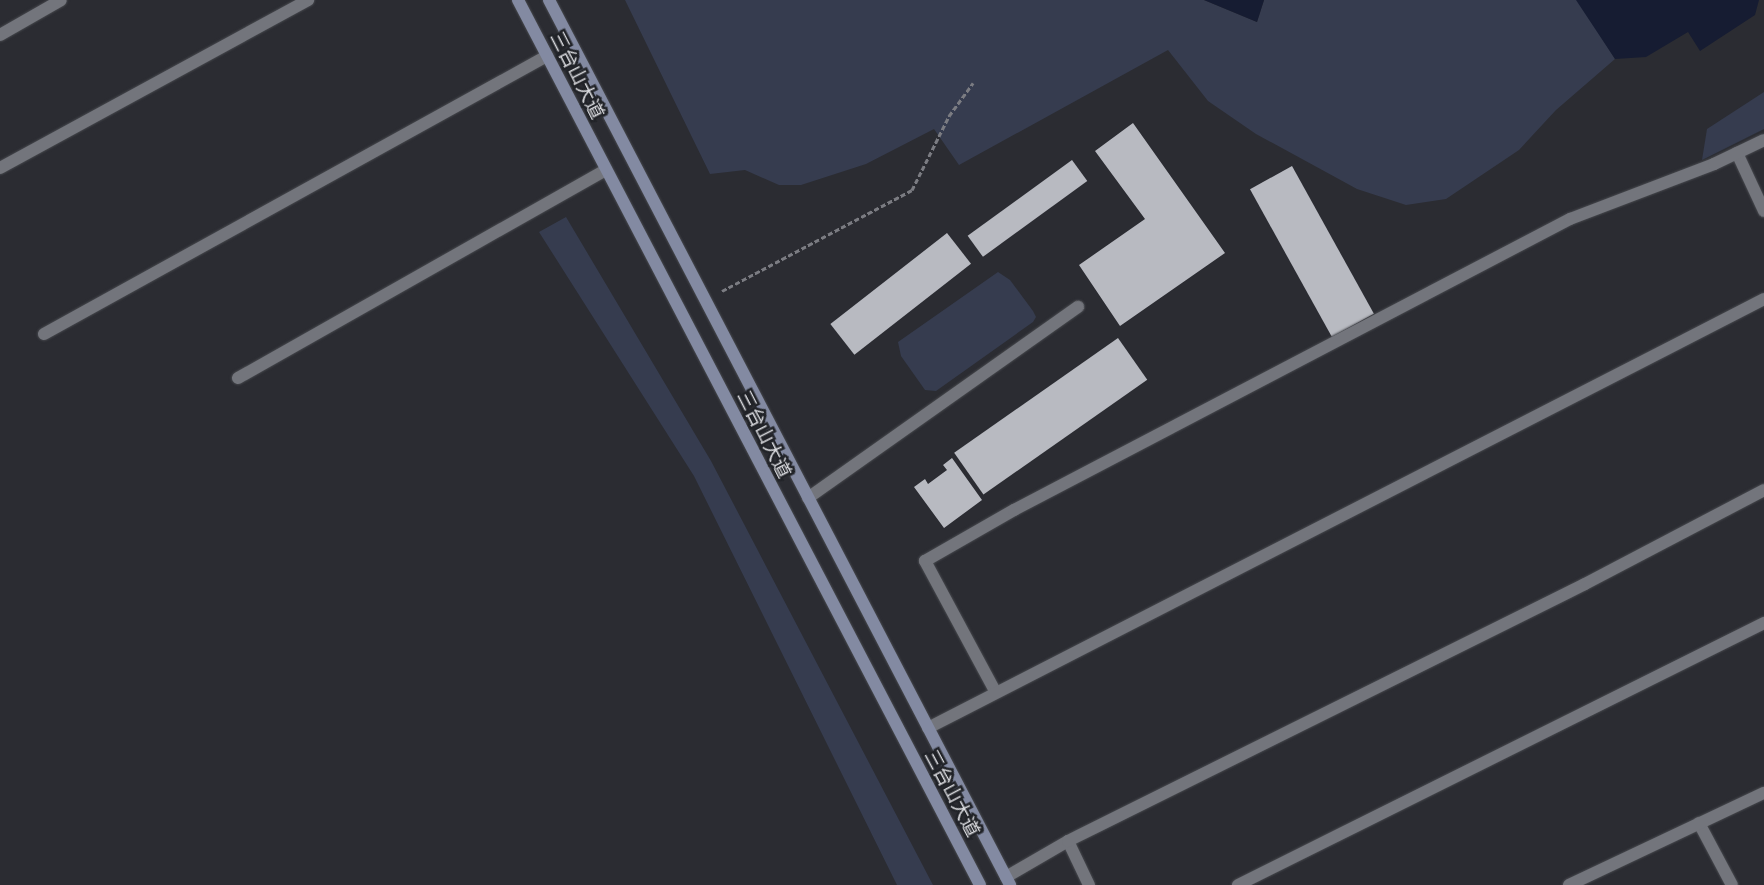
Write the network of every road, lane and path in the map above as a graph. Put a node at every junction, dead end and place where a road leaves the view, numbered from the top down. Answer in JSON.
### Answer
{"nodes":[{"id":1,"x":60,"y":0,"type":"edge"},
{"id":2,"x":308,"y":0,"type":"edge"},
{"id":3,"x":518,"y":0,"type":"edge"},
{"id":4,"x":549,"y":0,"type":"edge"},
{"id":5,"x":0,"y":35,"type":"edge"},
{"id":6,"x":547,"y":56,"type":"junction"},
{"id":7,"x":973,"y":83,"type":"dead end"},
{"id":8,"x":1764,"y":140,"type":"edge"},
{"id":9,"x":1737,"y":154,"type":"junction"},
{"id":10,"x":0,"y":168,"type":"edge"},
{"id":11,"x":606,"y":170,"type":"junction"},
{"id":12,"x":1764,"y":211,"type":"edge"},
{"id":13,"x":1764,"y":299,"type":"edge"},
{"id":14,"x":705,"y":300,"type":"junction"},
{"id":15,"x":1078,"y":307,"type":"dead end"},
{"id":16,"x":44,"y":334,"type":"dead end"},
{"id":17,"x":238,"y":378,"type":"dead end"},
{"id":18,"x":1764,"y":490,"type":"edge"},
{"id":19,"x":808,"y":498,"type":"junction"},
{"id":20,"x":1764,"y":623,"type":"edge"},
{"id":21,"x":995,"y":692,"type":"junction"},
{"id":22,"x":928,"y":728,"type":"junction"},
{"id":23,"x":1764,"y":793,"type":"edge"},
{"id":24,"x":1699,"y":823,"type":"junction"},
{"id":25,"x":1068,"y":842,"type":"junction"},
{"id":26,"x":1008,"y":881,"type":"edge"},
{"id":27,"x":980,"y":885,"type":"edge"},
{"id":28,"x":1089,"y":885,"type":"edge"},
{"id":29,"x":1238,"y":885,"type":"edge"},
{"id":30,"x":1569,"y":885,"type":"edge"},
{"id":31,"x":1732,"y":885,"type":"edge"}],
"edges":[{"from":1,"to":5,"type":"street"},
{"from":2,"to":10,"type":"street"},
{"from":3,"to":6,"type":"main road","name":"三台山大道"},
{"from":4,"to":14,"type":"main road","name":"三台山大道"},
{"from":6,"to":11,"type":"main road","name":"三台山大道"},
{"from":6,"to":16,"type":"street"},
{"from":7,"to":14,"type":"path"},
{"from":8,"to":9,"type":"street"},
{"from":9,"to":12,"type":"street"},
{"from":9,"to":21,"type":"street"},
{"from":11,"to":17,"type":"street"},
{"from":11,"to":27,"type":"main road","name":"三台山大道"},
{"from":13,"to":21,"type":"street"},
{"from":14,"to":19,"type":"main road","name":"三台山大道"},
{"from":15,"to":19,"type":"street"},
{"from":18,"to":25,"type":"street"},
{"from":19,"to":22,"type":"main road","name":"三台山大道"},
{"from":20,"to":29,"type":"street"},
{"from":21,"to":22,"type":"street"},
{"from":22,"to":26,"type":"main road","name":"三台山大道"},
{"from":23,"to":24,"type":"street"},
{"from":24,"to":30,"type":"street"},
{"from":24,"to":31,"type":"street"},
{"from":25,"to":26,"type":"street"},
{"from":25,"to":28,"type":"street"}]}
